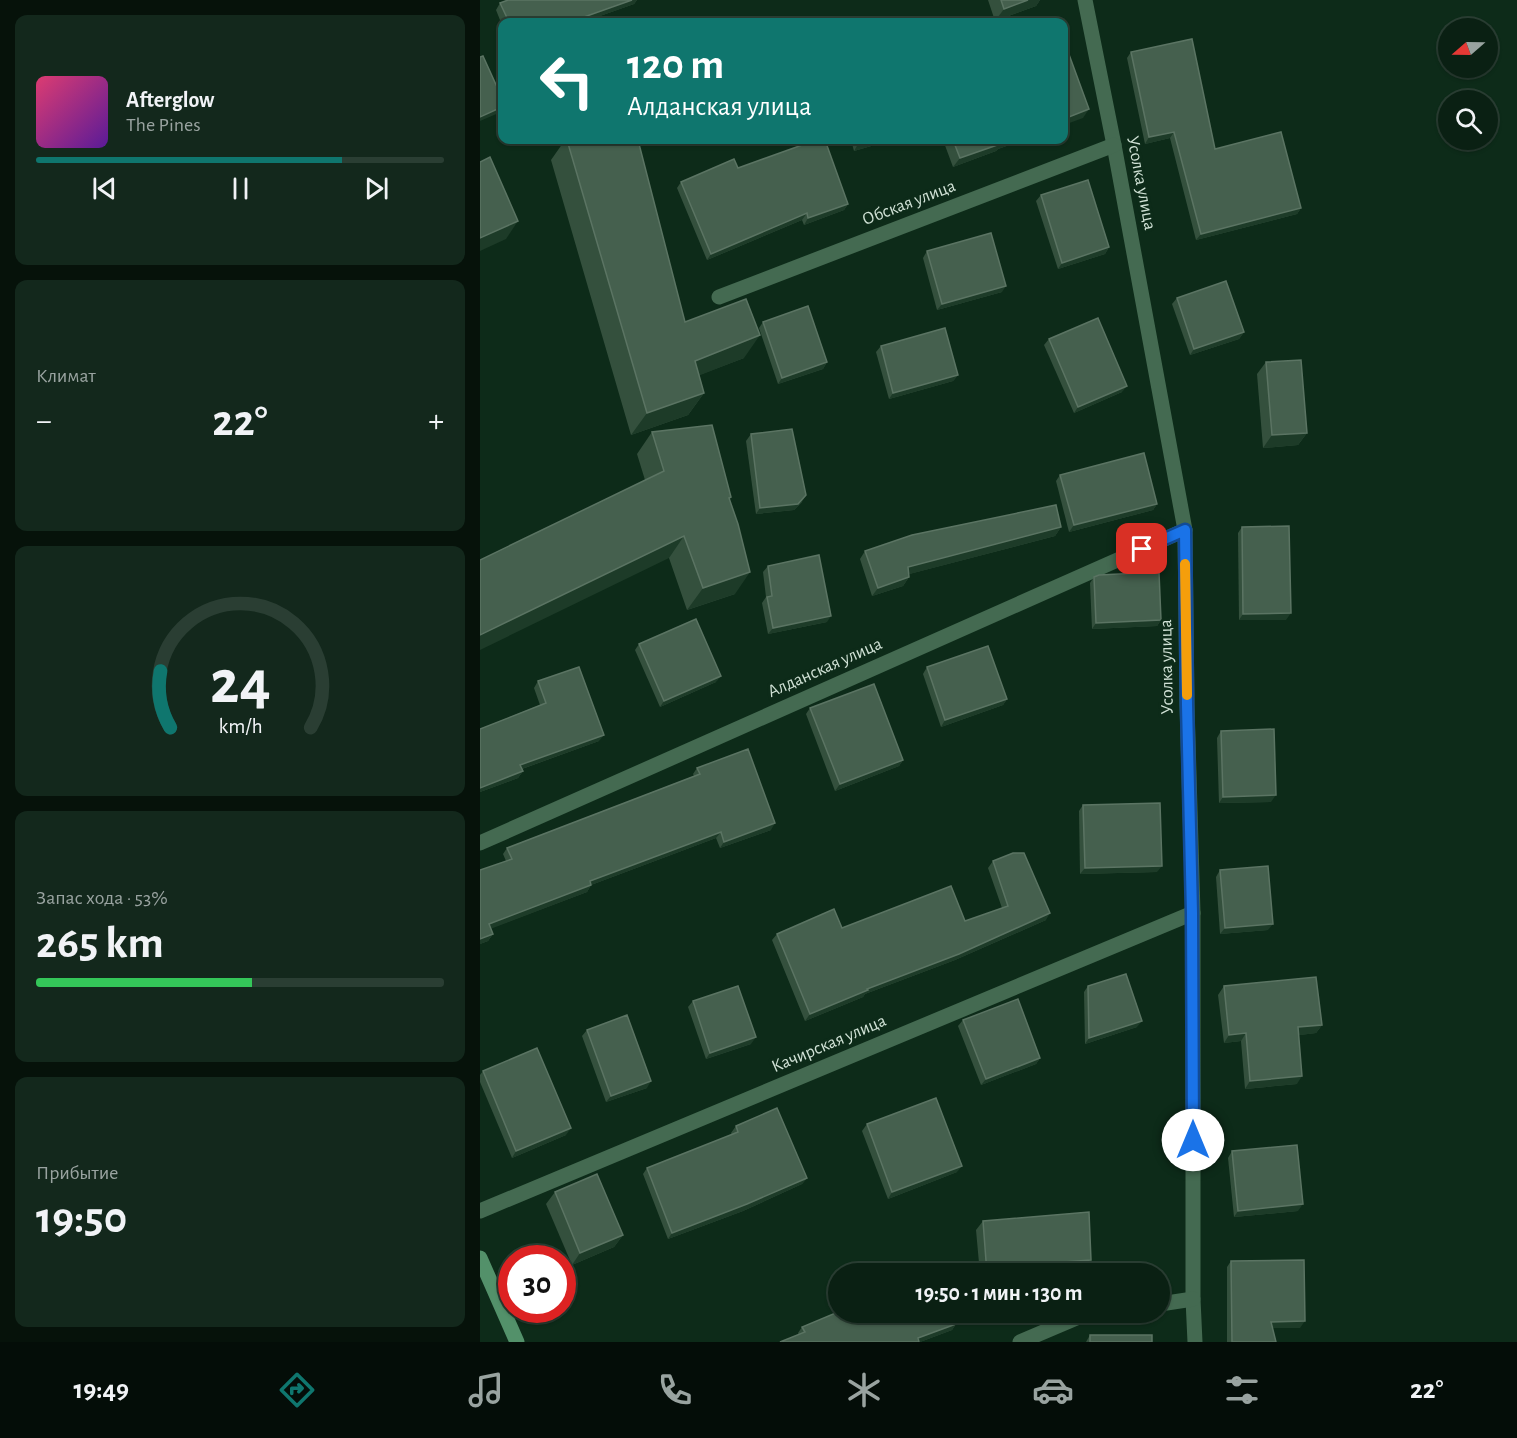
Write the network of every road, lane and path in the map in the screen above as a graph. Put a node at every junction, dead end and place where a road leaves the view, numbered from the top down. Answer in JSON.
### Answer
{"nodes":[{"id":1,"x":1085,"y":0,"type":"edge"},
{"id":2,"x":1114,"y":145,"type":"junction"},
{"id":3,"x":719,"y":297,"type":"dead end"},
{"id":4,"x":1185,"y":530,"type":"junction"},
{"id":5,"x":480,"y":843,"type":"edge"},
{"id":6,"x":1192,"y":913,"type":"junction"},
{"id":7,"x":480,"y":1211,"type":"edge"},
{"id":8,"x":480,"y":1258,"type":"edge"},
{"id":9,"x":1193,"y":1299,"type":"junction"},
{"id":10,"x":1170,"y":1302,"type":"edge"},
{"id":11,"x":1066,"y":1323,"type":"edge"},
{"id":12,"x":518,"y":1342,"type":"edge"},
{"id":13,"x":1020,"y":1342,"type":"edge"},
{"id":14,"x":1195,"y":1342,"type":"edge"}],
"edges":[{"from":1,"to":2,"type":"street","name":"Усолка улица"},
{"from":2,"to":3,"type":"street","name":"Обская улица"},
{"from":2,"to":4,"type":"street","name":"Усолка улица"},
{"from":4,"to":5,"type":"street","name":"Алданская улица"},
{"from":4,"to":6,"type":"street","name":"Усолка улица"},
{"from":6,"to":7,"type":"street","name":"Качирская улица"},
{"from":6,"to":9,"type":"street","name":"Усолка улица"},
{"from":8,"to":12,"type":"main road"},
{"from":9,"to":10,"type":"street"},
{"from":9,"to":14,"type":"street","name":"Усолка улица"},
{"from":11,"to":13,"type":"street"}]}
